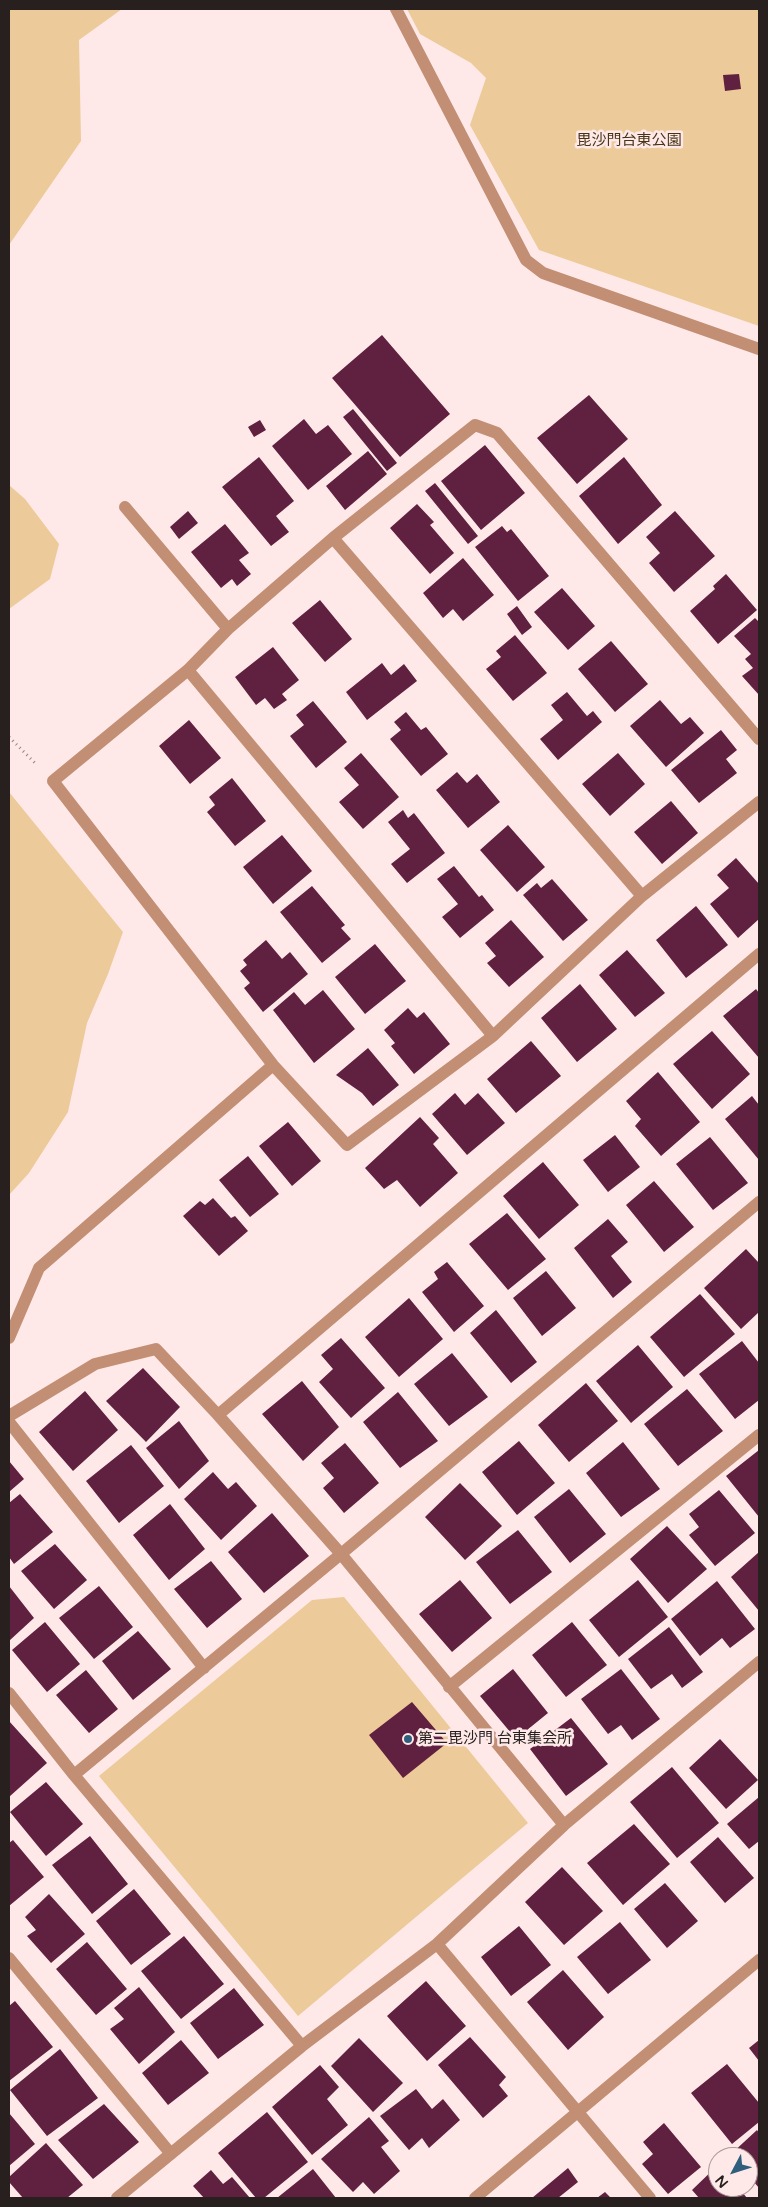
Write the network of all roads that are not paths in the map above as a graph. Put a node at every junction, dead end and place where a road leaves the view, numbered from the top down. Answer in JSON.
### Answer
{"nodes":[{"id":1,"x":396,"y":9,"type":"edge"},
{"id":2,"x":759,"y":349,"type":"edge"},
{"id":3,"x":125,"y":507,"type":"dead end"},
{"id":4,"x":333,"y":538,"type":"junction"},
{"id":5,"x":228,"y":629,"type":"junction"},
{"id":6,"x":188,"y":670,"type":"junction"},
{"id":7,"x":759,"y":740,"type":"edge"},
{"id":8,"x":759,"y":802,"type":"edge"},
{"id":9,"x":642,"y":896,"type":"junction"},
{"id":10,"x":759,"y":954,"type":"edge"},
{"id":11,"x":493,"y":1036,"type":"junction"},
{"id":12,"x":273,"y":1065,"type":"junction"},
{"id":13,"x":759,"y":1202,"type":"edge"},
{"id":14,"x":9,"y":1338,"type":"edge"},
{"id":15,"x":218,"y":1415,"type":"junction"},
{"id":16,"x":9,"y":1416,"type":"edge"},
{"id":17,"x":9,"y":1422,"type":"edge"},
{"id":18,"x":759,"y":1435,"type":"edge"},
{"id":19,"x":341,"y":1554,"type":"junction"},
{"id":20,"x":759,"y":1662,"type":"edge"},
{"id":21,"x":204,"y":1668,"type":"junction"},
{"id":22,"x":449,"y":1687,"type":"junction"},
{"id":23,"x":9,"y":1693,"type":"edge"},
{"id":24,"x":74,"y":1775,"type":"junction"},
{"id":25,"x":564,"y":1825,"type":"junction"},
{"id":26,"x":437,"y":1944,"type":"junction"},
{"id":27,"x":9,"y":1958,"type":"edge"},
{"id":28,"x":759,"y":1960,"type":"edge"},
{"id":29,"x":302,"y":2046,"type":"junction"},
{"id":30,"x":578,"y":2114,"type":"junction"},
{"id":31,"x":171,"y":2154,"type":"junction"},
{"id":32,"x":117,"y":2198,"type":"edge"},
{"id":33,"x":475,"y":2198,"type":"edge"},
{"id":34,"x":650,"y":2198,"type":"edge"}],
"edges":[{"from":1,"to":2,"type":"street"},
{"from":3,"to":5,"type":"street"},
{"from":4,"to":5,"type":"street"},
{"from":4,"to":7,"type":"street"},
{"from":4,"to":9,"type":"street"},
{"from":5,"to":6,"type":"street"},
{"from":6,"to":11,"type":"street"},
{"from":6,"to":12,"type":"street"},
{"from":8,"to":9,"type":"street"},
{"from":9,"to":11,"type":"street"},
{"from":10,"to":15,"type":"street"},
{"from":11,"to":12,"type":"street"},
{"from":12,"to":14,"type":"street"},
{"from":13,"to":19,"type":"street"},
{"from":15,"to":16,"type":"street"},
{"from":15,"to":19,"type":"street"},
{"from":17,"to":21,"type":"street"},
{"from":18,"to":22,"type":"street"},
{"from":19,"to":21,"type":"street"},
{"from":19,"to":22,"type":"street"},
{"from":20,"to":25,"type":"street"},
{"from":21,"to":24,"type":"street"},
{"from":22,"to":25,"type":"street"},
{"from":23,"to":24,"type":"street"},
{"from":24,"to":29,"type":"street"},
{"from":25,"to":26,"type":"street"},
{"from":26,"to":29,"type":"street"},
{"from":26,"to":30,"type":"street"},
{"from":27,"to":31,"type":"street"},
{"from":28,"to":30,"type":"street"},
{"from":29,"to":31,"type":"street"},
{"from":30,"to":33,"type":"street"},
{"from":30,"to":34,"type":"street"},
{"from":31,"to":32,"type":"street"}]}
